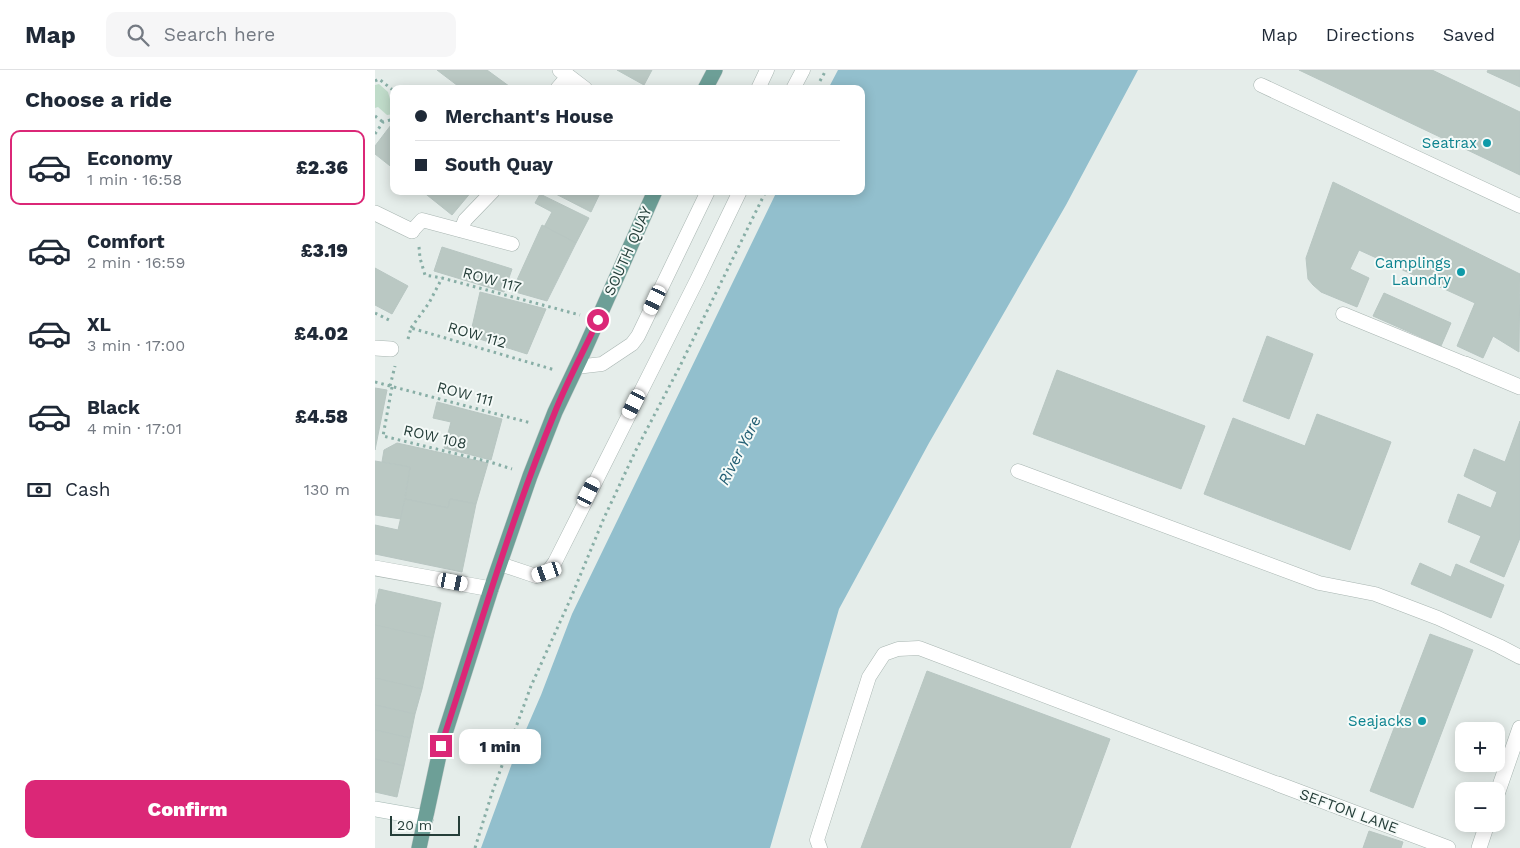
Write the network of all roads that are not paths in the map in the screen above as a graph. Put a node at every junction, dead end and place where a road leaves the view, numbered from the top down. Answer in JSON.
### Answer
{"nodes":[{"id":1,"x":715,"y":70,"type":"edge"},
{"id":2,"x":767,"y":70,"type":"edge"},
{"id":3,"x":803,"y":70,"type":"edge"},
{"id":4,"x":564,"y":73,"type":"edge"},
{"id":5,"x":559,"y":85,"type":"edge"},
{"id":6,"x":580,"y":85,"type":"edge"},
{"id":7,"x":707,"y":85,"type":"edge"},
{"id":8,"x":760,"y":85,"type":"edge"},
{"id":9,"x":795,"y":85,"type":"edge"},
{"id":10,"x":1261,"y":85,"type":"dead end"},
{"id":11,"x":489,"y":195,"type":"edge"},
{"id":12,"x":653,"y":195,"type":"edge"},
{"id":13,"x":706,"y":195,"type":"edge"},
{"id":14,"x":738,"y":195,"type":"edge"},
{"id":15,"x":1520,"y":206,"type":"edge"},
{"id":16,"x":375,"y":213,"type":"edge"},
{"id":17,"x":461,"y":230,"type":"junction"},
{"id":18,"x":412,"y":231,"type":"joint"},
{"id":19,"x":512,"y":244,"type":"dead end"},
{"id":20,"x":1343,"y":314,"type":"dead end"},
{"id":21,"x":375,"y":348,"type":"edge"},
{"id":22,"x":391,"y":349,"type":"road end"},
{"id":23,"x":1465,"y":364,"type":"joint"},
{"id":24,"x":573,"y":371,"type":"junction"},
{"id":25,"x":1520,"y":387,"type":"edge"},
{"id":26,"x":1019,"y":471,"type":"dead end"},
{"id":27,"x":500,"y":564,"type":"junction"},
{"id":28,"x":375,"y":568,"type":"edge"},
{"id":29,"x":491,"y":589,"type":"junction"},
{"id":30,"x":1520,"y":657,"type":"edge"},
{"id":31,"x":1520,"y":728,"type":"edge"},
{"id":32,"x":1501,"y":782,"type":"edge"},
{"id":33,"x":1279,"y":784,"type":"joint"},
{"id":34,"x":375,"y":809,"type":"edge"},
{"id":35,"x":426,"y":818,"type":"junction"},
{"id":36,"x":1484,"y":832,"type":"edge"},
{"id":37,"x":419,"y":848,"type":"edge"},
{"id":38,"x":820,"y":848,"type":"edge"},
{"id":39,"x":1448,"y":848,"type":"edge"},
{"id":40,"x":1479,"y":848,"type":"edge"}],
"edges":[{"from":1,"to":7,"type":"main road"},
{"from":2,"to":8,"type":"lane"},
{"from":3,"to":9,"type":"lane"},
{"from":4,"to":5,"type":"lane"},
{"from":4,"to":6,"type":"street"},
{"from":10,"to":15,"type":"lane"},
{"from":11,"to":17,"type":"lane"},
{"from":12,"to":24,"type":"main road","name":"SOUTH QUAY"},
{"from":13,"to":24,"type":"lane"},
{"from":14,"to":27,"type":"lane"},
{"from":16,"to":18,"type":"street"},
{"from":17,"to":18,"type":"lane"},
{"from":17,"to":19,"type":"lane"},
{"from":20,"to":23,"type":"lane"},
{"from":21,"to":22,"type":"street"},
{"from":23,"to":25,"type":"street"},
{"from":24,"to":27,"type":"main road","name":"SOUTH QUAY"},
{"from":26,"to":30,"type":"lane"},
{"from":27,"to":29,"type":"main road","name":"SOUTH QUAY"},
{"from":28,"to":29,"type":"street"},
{"from":29,"to":35,"type":"main road","name":"SOUTH QUAY"},
{"from":31,"to":32,"type":"street"},
{"from":33,"to":38,"type":"lane"},
{"from":33,"to":39,"type":"street","name":"SEFTON LANE"},
{"from":34,"to":35,"type":"street"},
{"from":35,"to":37,"type":"main road","name":"SOUTH QUAY"},
{"from":36,"to":40,"type":"street"}]}
